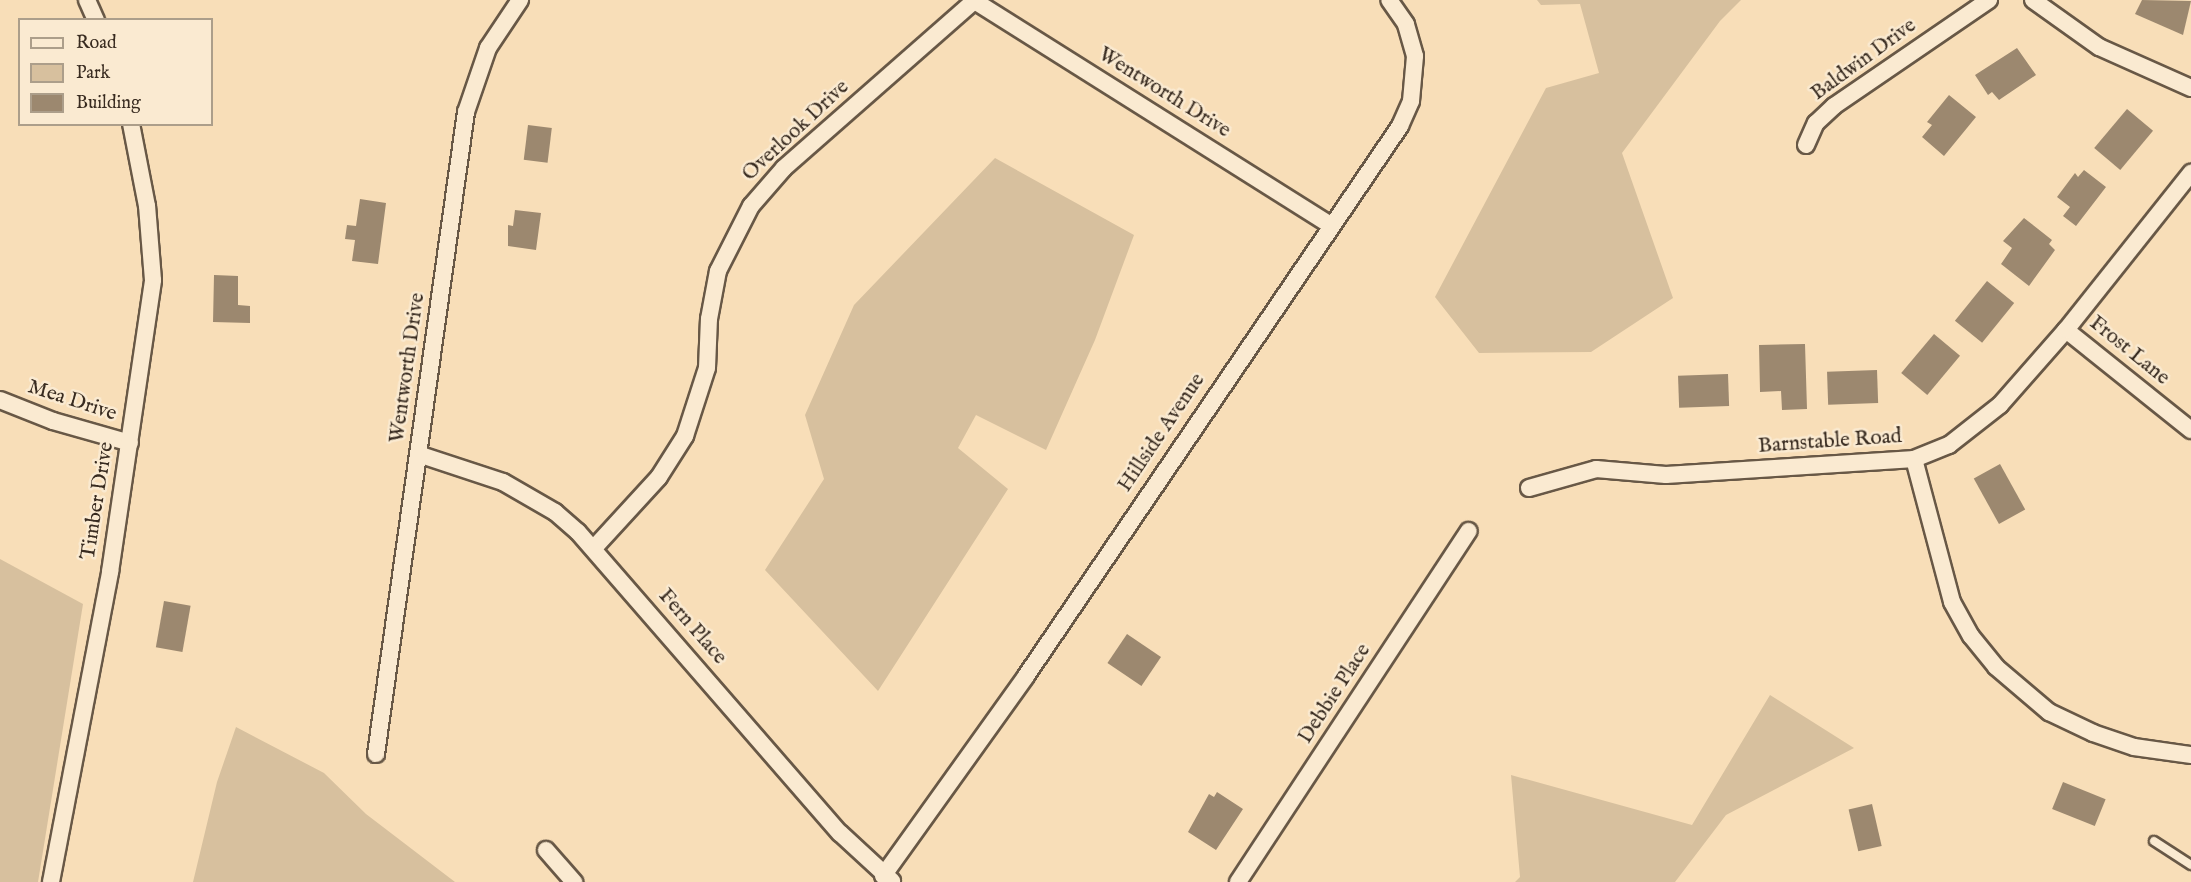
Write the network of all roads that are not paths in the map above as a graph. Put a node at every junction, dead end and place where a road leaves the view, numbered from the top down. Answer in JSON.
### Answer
{"nodes":[{"id":1,"x":520,"y":0,"type":"edge"},
{"id":2,"x":974,"y":0,"type":"edge"},
{"id":3,"x":1389,"y":0,"type":"edge"},
{"id":4,"x":1989,"y":0,"type":"edge"},
{"id":5,"x":2033,"y":0,"type":"edge"},
{"id":6,"x":89,"y":1,"type":"edge"},
{"id":7,"x":95,"y":18,"type":"edge"},
{"id":8,"x":2191,"y":88,"type":"edge"},
{"id":9,"x":131,"y":126,"type":"edge"},
{"id":10,"x":1806,"y":145,"type":"dead end"},
{"id":11,"x":2191,"y":173,"type":"edge"},
{"id":12,"x":1330,"y":225,"type":"junction"},
{"id":13,"x":2066,"y":330,"type":"junction"},
{"id":14,"x":0,"y":400,"type":"edge"},
{"id":15,"x":2191,"y":430,"type":"edge"},
{"id":16,"x":130,"y":443,"type":"junction"},
{"id":17,"x":418,"y":454,"type":"junction"},
{"id":18,"x":1914,"y":459,"type":"junction"},
{"id":19,"x":1528,"y":488,"type":"dead end"},
{"id":20,"x":1469,"y":531,"type":"dead end"},
{"id":21,"x":594,"y":548,"type":"junction"},
{"id":22,"x":376,"y":754,"type":"dead end"},
{"id":23,"x":2191,"y":755,"type":"edge"},
{"id":24,"x":2154,"y":840,"type":"dead end"},
{"id":25,"x":546,"y":850,"type":"dead end"},
{"id":26,"x":2191,"y":865,"type":"edge"},
{"id":27,"x":888,"y":879,"type":"edge"},
{"id":28,"x":51,"y":882,"type":"edge"},
{"id":29,"x":574,"y":882,"type":"edge"},
{"id":30,"x":1238,"y":882,"type":"edge"}],
"edges":[{"from":1,"to":17,"type":"street","name":"Wentworth Drive"},
{"from":2,"to":12,"type":"street","name":"Wentworth Drive"},
{"from":2,"to":21,"type":"street","name":"Overlook Drive"},
{"from":3,"to":12,"type":"street","name":"Hillside Avenue"},
{"from":4,"to":10,"type":"street","name":"Baldwin Drive"},
{"from":5,"to":8,"type":"street"},
{"from":6,"to":7,"type":"street"},
{"from":9,"to":16,"type":"street","name":"Timber Drive"},
{"from":11,"to":13,"type":"street","name":"Barnstable Road"},
{"from":12,"to":27,"type":"street","name":"Hillside Avenue"},
{"from":13,"to":15,"type":"street","name":"Frost Lane"},
{"from":13,"to":18,"type":"street","name":"Barnstable Road"},
{"from":14,"to":16,"type":"street","name":"Mea Drive"},
{"from":16,"to":28,"type":"street","name":"Timber Drive"},
{"from":17,"to":21,"type":"street","name":"Fern Place"},
{"from":17,"to":22,"type":"street","name":"Wentworth Drive"},
{"from":18,"to":19,"type":"street","name":"Barnstable Road"},
{"from":18,"to":23,"type":"street"},
{"from":20,"to":30,"type":"street","name":"Debbie Place"},
{"from":21,"to":27,"type":"street","name":"Fern Place"},
{"from":24,"to":26,"type":"lane"},
{"from":25,"to":29,"type":"street"}]}
